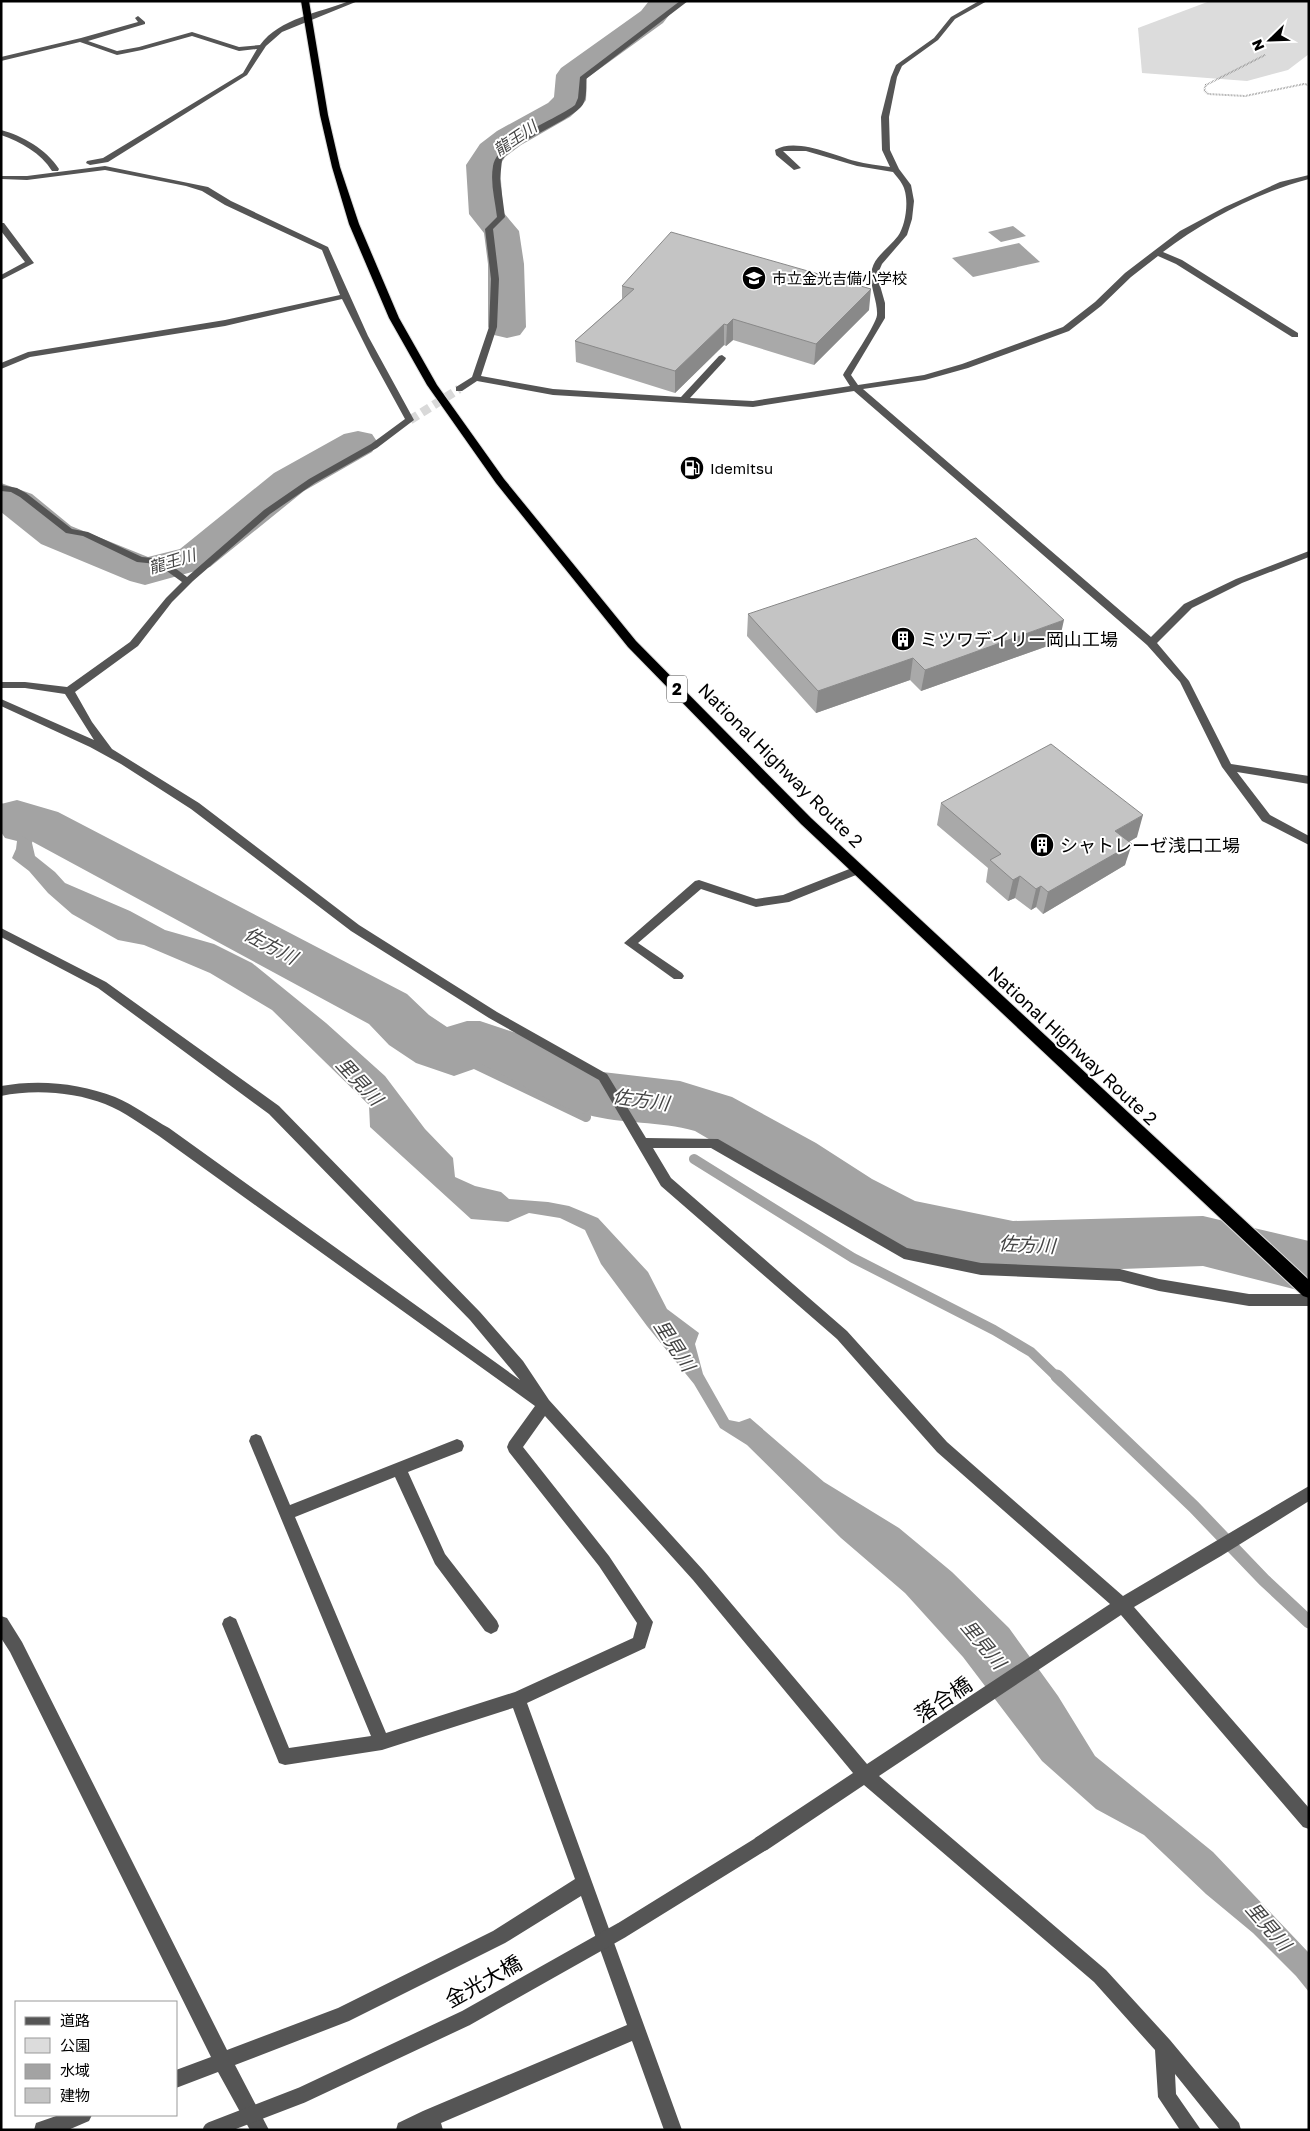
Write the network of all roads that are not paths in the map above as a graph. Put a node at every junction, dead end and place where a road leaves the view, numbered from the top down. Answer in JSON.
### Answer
{"nodes":[{"id":1,"x":305,"y":1,"type":"edge"},
{"id":2,"x":355,"y":1,"type":"edge"},
{"id":3,"x":685,"y":1,"type":"edge"},
{"id":4,"x":984,"y":1,"type":"edge"},
{"id":5,"x":138,"y":18,"type":"dead end"},
{"id":6,"x":308,"y":18,"type":"junction"},
{"id":7,"x":83,"y":40,"type":"junction"},
{"id":8,"x":261,"y":47,"type":"junction"},
{"id":9,"x":1,"y":60,"type":"edge"},
{"id":10,"x":1,"y":132,"type":"edge"},
{"id":11,"x":797,"y":168,"type":"dead end"},
{"id":12,"x":55,"y":169,"type":"junction"},
{"id":13,"x":895,"y":170,"type":"junction"},
{"id":14,"x":1309,"y":177,"type":"edge"},
{"id":15,"x":3,"y":178,"type":"edge"},
{"id":16,"x":1,"y":225,"type":"edge"},
{"id":17,"x":1158,"y":252,"type":"junction"},
{"id":18,"x":1,"y":278,"type":"edge"},
{"id":19,"x":345,"y":296,"type":"junction"},
{"id":20,"x":1294,"y":335,"type":"dead end"},
{"id":21,"x":722,"y":358,"type":"dead end"},
{"id":22,"x":1,"y":366,"type":"edge"},
{"id":23,"x":476,"y":378,"type":"junction"},
{"id":24,"x":855,"y":387,"type":"junction"},
{"id":25,"x":460,"y":389,"type":"tunnel mouth"},
{"id":26,"x":683,"y":400,"type":"junction"},
{"id":27,"x":1,"y":488,"type":"edge"},
{"id":28,"x":1309,"y":554,"type":"edge"},
{"id":29,"x":187,"y":581,"type":"junction"},
{"id":30,"x":1151,"y":643,"type":"junction"},
{"id":31,"x":1,"y":685,"type":"edge"},
{"id":32,"x":68,"y":691,"type":"junction"},
{"id":33,"x":1,"y":702,"type":"edge"},
{"id":34,"x":108,"y":752,"type":"junction"},
{"id":35,"x":1227,"y":767,"type":"junction"},
{"id":36,"x":1309,"y":780,"type":"edge"},
{"id":37,"x":1309,"y":841,"type":"edge"},
{"id":38,"x":857,"y":870,"type":"junction"},
{"id":39,"x":1,"y":932,"type":"edge"},
{"id":40,"x":678,"y":976,"type":"dead end"},
{"id":41,"x":1,"y":1091,"type":"edge"},
{"id":42,"x":641,"y":1143,"type":"junction"},
{"id":43,"x":1307,"y":1292,"type":"edge"},
{"id":44,"x":544,"y":1405,"type":"junction"},
{"id":45,"x":256,"y":1441,"type":"dead end"},
{"id":46,"x":457,"y":1446,"type":"dead end"},
{"id":47,"x":399,"y":1469,"type":"junction"},
{"id":48,"x":1309,"y":1493,"type":"edge"},
{"id":49,"x":286,"y":1514,"type":"junction"},
{"id":50,"x":1122,"y":1605,"type":"junction"},
{"id":51,"x":1,"y":1622,"type":"edge"},
{"id":52,"x":230,"y":1624,"type":"dead end"},
{"id":53,"x":491,"y":1626,"type":"dead end"},
{"id":54,"x":517,"y":1699,"type":"junction"},
{"id":55,"x":382,"y":1742,"type":"junction"},
{"id":56,"x":864,"y":1775,"type":"junction"},
{"id":57,"x":1309,"y":1820,"type":"edge"},
{"id":58,"x":585,"y":1883,"type":"junction"},
{"id":59,"x":637,"y":2030,"type":"junction"},
{"id":60,"x":1164,"y":2046,"type":"junction"},
{"id":61,"x":223,"y":2062,"type":"junction"},
{"id":62,"x":178,"y":2078,"type":"edge"},
{"id":63,"x":80,"y":2116,"type":"edge"},
{"id":64,"x":432,"y":2124,"type":"edge"},
{"id":65,"x":43,"y":2130,"type":"edge"},
{"id":66,"x":211,"y":2130,"type":"edge"},
{"id":67,"x":260,"y":2130,"type":"edge"},
{"id":68,"x":405,"y":2130,"type":"edge"},
{"id":69,"x":673,"y":2130,"type":"edge"},
{"id":70,"x":1192,"y":2130,"type":"edge"},
{"id":71,"x":1232,"y":2130,"type":"edge"}],
"edges":[{"from":1,"to":6,"type":"highway","name":"National Highway Route 2","number":"2"},
{"from":2,"to":6,"type":"street"},
{"from":3,"to":23,"type":"street"},
{"from":4,"to":13,"type":"street"},
{"from":5,"to":7,"type":"street"},
{"from":6,"to":8,"type":"street"},
{"from":6,"to":38,"type":"highway","name":"National Highway Route 2","number":"2"},
{"from":7,"to":8,"type":"street"},
{"from":7,"to":9,"type":"street"},
{"from":8,"to":12,"type":"street"},
{"from":10,"to":12,"type":"street"},
{"from":11,"to":13,"type":"street"},
{"from":12,"to":15,"type":"street"},
{"from":13,"to":24,"type":"street"},
{"from":14,"to":17,"type":"street"},
{"from":15,"to":19,"type":"street"},
{"from":16,"to":18,"type":"street"},
{"from":17,"to":20,"type":"street"},
{"from":17,"to":24,"type":"street"},
{"from":19,"to":22,"type":"street"},
{"from":19,"to":29,"type":"street"},
{"from":21,"to":26,"type":"street"},
{"from":23,"to":25,"type":"street"},
{"from":23,"to":26,"type":"street"},
{"from":24,"to":26,"type":"street"},
{"from":24,"to":30,"type":"street"},
{"from":27,"to":29,"type":"street"},
{"from":28,"to":30,"type":"street"},
{"from":29,"to":32,"type":"street"},
{"from":30,"to":35,"type":"street"},
{"from":31,"to":32,"type":"street"},
{"from":32,"to":34,"type":"street"},
{"from":33,"to":34,"type":"street"},
{"from":34,"to":42,"type":"street"},
{"from":35,"to":36,"type":"street"},
{"from":35,"to":37,"type":"street"},
{"from":38,"to":40,"type":"street"},
{"from":38,"to":43,"type":"highway","name":"National Highway Route 2","number":"2"},
{"from":39,"to":44,"type":"street"},
{"from":41,"to":44,"type":"street"},
{"from":42,"to":43,"type":"street"},
{"from":42,"to":50,"type":"street"},
{"from":44,"to":54,"type":"street"},
{"from":44,"to":56,"type":"street"},
{"from":45,"to":49,"type":"street"},
{"from":46,"to":47,"type":"street"},
{"from":47,"to":49,"type":"street"},
{"from":47,"to":53,"type":"street"},
{"from":48,"to":50,"type":"street","name":"落合橋"},
{"from":49,"to":55,"type":"street"},
{"from":50,"to":56,"type":"street","name":"落合橋"},
{"from":50,"to":57,"type":"street"},
{"from":51,"to":61,"type":"street"},
{"from":52,"to":55,"type":"street"},
{"from":54,"to":55,"type":"street"},
{"from":54,"to":58,"type":"street"},
{"from":56,"to":60,"type":"street"},
{"from":56,"to":66,"type":"street","name":"金光大橋","bridge":true},
{"from":58,"to":59,"type":"street"},
{"from":58,"to":61,"type":"street"},
{"from":59,"to":64,"type":"street"},
{"from":59,"to":69,"type":"street"},
{"from":60,"to":70,"type":"street"},
{"from":60,"to":71,"type":"street"},
{"from":61,"to":62,"type":"street"},
{"from":61,"to":67,"type":"street"},
{"from":63,"to":65,"type":"street"},
{"from":64,"to":68,"type":"street"}]}
